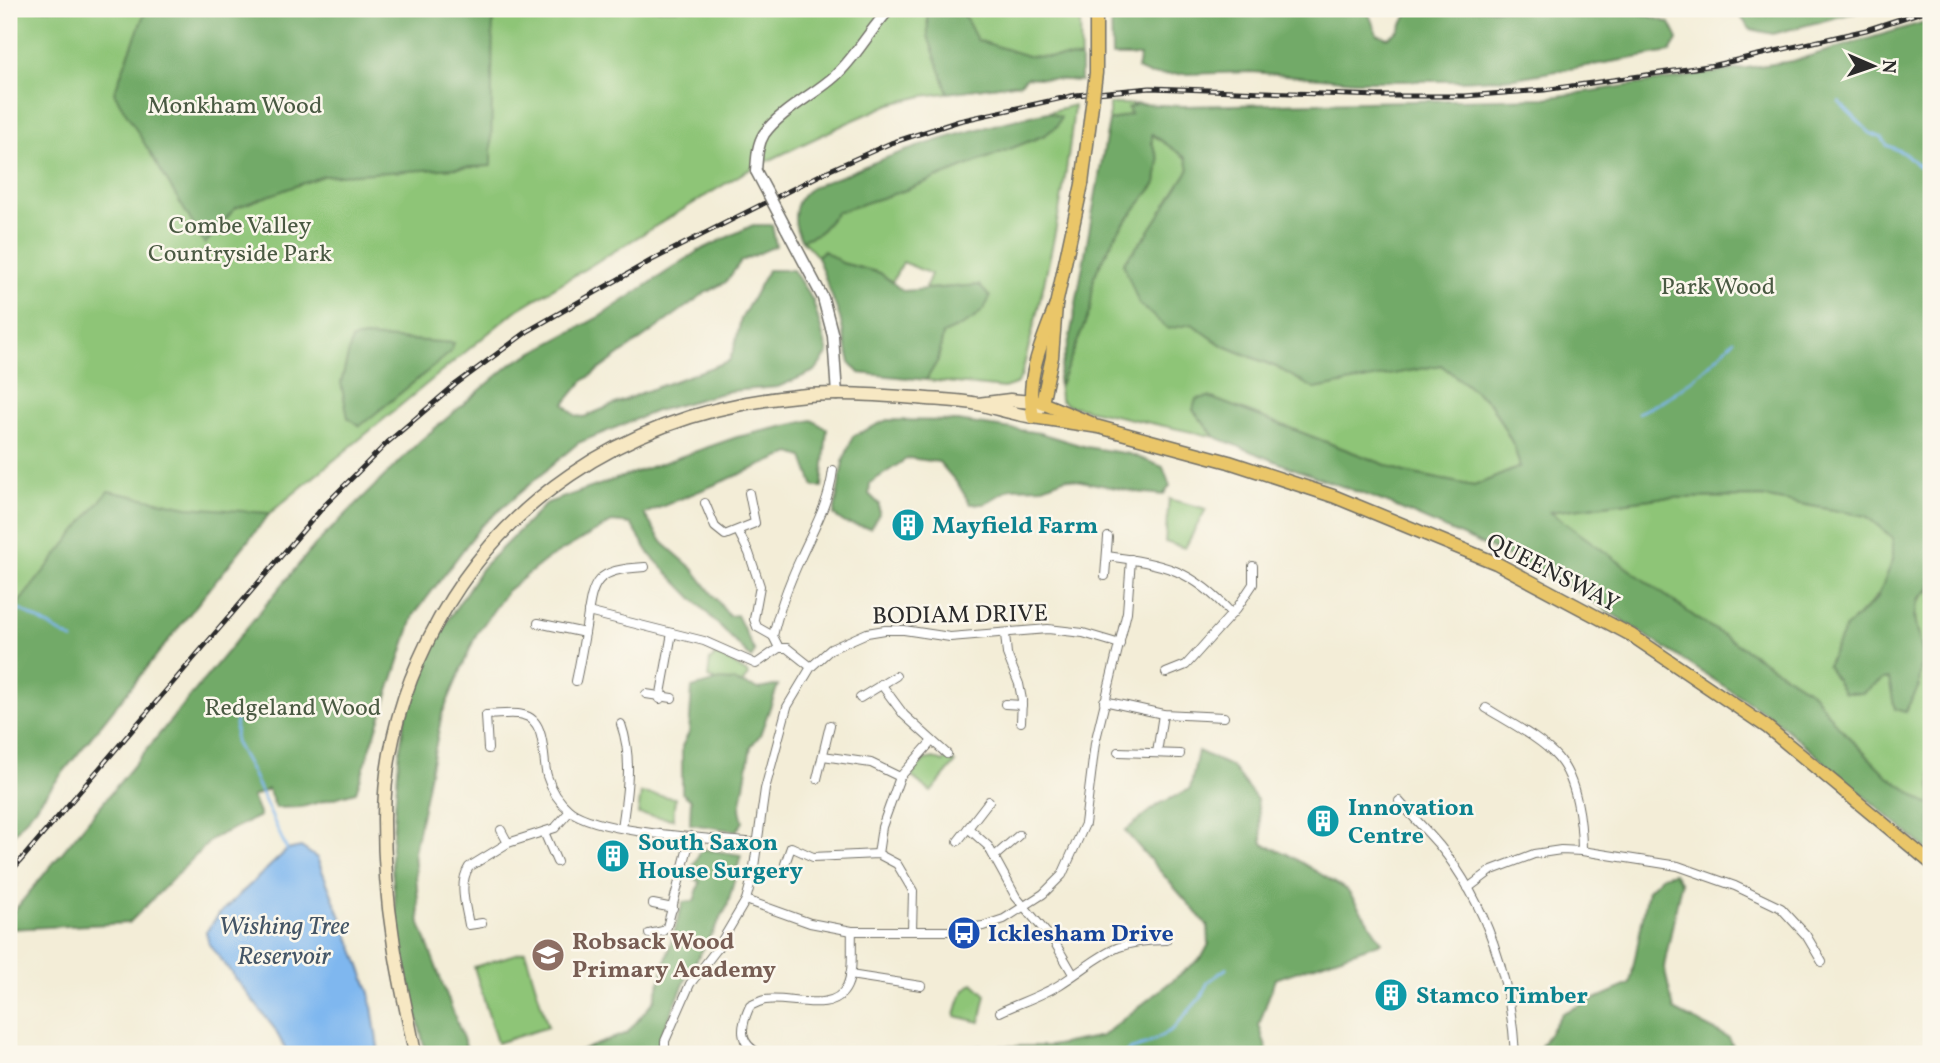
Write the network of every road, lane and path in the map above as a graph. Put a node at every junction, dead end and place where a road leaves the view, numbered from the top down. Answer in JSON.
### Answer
{"nodes":[{"id":1,"x":890,"y":9,"type":"edge"},
{"id":2,"x":1096,"y":9,"type":"edge"},
{"id":3,"x":837,"y":394,"type":"junction"},
{"id":4,"x":1036,"y":402,"type":"junction"},
{"id":5,"x":978,"y":404,"type":"junction"},
{"id":6,"x":1033,"y":417,"type":"junction"},
{"id":7,"x":1099,"y":426,"type":"junction"},
{"id":8,"x":833,"y":470,"type":"dead end"},
{"id":9,"x":749,"y":493,"type":"dead end"},
{"id":10,"x":705,"y":503,"type":"dead end"},
{"id":11,"x":738,"y":531,"type":"junction"},
{"id":12,"x":1108,"y":537,"type":"dead end"},
{"id":13,"x":1107,"y":556,"type":"junction"},
{"id":14,"x":1130,"y":559,"type":"junction"},
{"id":15,"x":1254,"y":566,"type":"dead end"},
{"id":16,"x":645,"y":567,"type":"dead end"},
{"id":17,"x":1105,"y":576,"type":"dead end"},
{"id":18,"x":588,"y":612,"type":"junction"},
{"id":19,"x":1232,"y":614,"type":"junction"},
{"id":20,"x":538,"y":623,"type":"dead end"},
{"id":21,"x":585,"y":633,"type":"junction"},
{"id":22,"x":672,"y":633,"type":"junction"},
{"id":23,"x":1005,"y":634,"type":"junction"},
{"id":24,"x":773,"y":636,"type":"junction"},
{"id":25,"x":1120,"y":643,"type":"junction"},
{"id":26,"x":779,"y":648,"type":"junction"},
{"id":27,"x":811,"y":667,"type":"junction"},
{"id":28,"x":1166,"y":673,"type":"dead end"},
{"id":29,"x":896,"y":676,"type":"dead end"},
{"id":30,"x":576,"y":681,"type":"dead end"},
{"id":31,"x":881,"y":684,"type":"junction"},
{"id":32,"x":646,"y":694,"type":"dead end"},
{"id":33,"x":660,"y":698,"type":"junction"},
{"id":34,"x":672,"y":698,"type":"dead end"},
{"id":35,"x":859,"y":698,"type":"dead end"},
{"id":36,"x":1104,"y":701,"type":"junction"},
{"id":37,"x":1005,"y":704,"type":"dead end"},
{"id":38,"x":1022,"y":705,"type":"junction"},
{"id":39,"x":1486,"y":708,"type":"dead end"},
{"id":40,"x":1163,"y":714,"type":"junction"},
{"id":41,"x":1224,"y":717,"type":"dead end"},
{"id":42,"x":1021,"y":722,"type":"dead end"},
{"id":43,"x":621,"y":724,"type":"dead end"},
{"id":44,"x":830,"y":725,"type":"dead end"},
{"id":45,"x":637,"y":740,"type":"dead end"},
{"id":46,"x":627,"y":741,"type":"junction"},
{"id":47,"x":932,"y":741,"type":"junction"},
{"id":48,"x":488,"y":749,"type":"dead end"},
{"id":49,"x":1157,"y":753,"type":"junction"},
{"id":50,"x":947,"y":754,"type":"dead end"},
{"id":51,"x":1180,"y":754,"type":"dead end"},
{"id":52,"x":1124,"y":755,"type":"dead end"},
{"id":53,"x":823,"y":756,"type":"junction"},
{"id":54,"x":900,"y":777,"type":"junction"},
{"id":55,"x":817,"y":779,"type":"dead end"},
{"id":56,"x":989,"y":801,"type":"dead end"},
{"id":57,"x":1399,"y":801,"type":"dead end"},
{"id":58,"x":570,"y":811,"type":"junction"},
{"id":59,"x":622,"y":828,"type":"junction"},
{"id":60,"x":968,"y":828,"type":"junction"},
{"id":61,"x":500,"y":830,"type":"dead end"},
{"id":62,"x":544,"y":832,"type":"junction"},
{"id":63,"x":1019,"y":835,"type":"dead end"},
{"id":64,"x":691,"y":836,"type":"junction"},
{"id":65,"x":958,"y":841,"type":"dead end"},
{"id":66,"x":508,"y":843,"type":"junction"},
{"id":67,"x":758,"y":843,"type":"junction"},
{"id":68,"x":1582,"y":851,"type":"junction"},
{"id":69,"x":878,"y":854,"type":"junction"},
{"id":70,"x":995,"y":856,"type":"junction"},
{"id":71,"x":557,"y":862,"type":"dead end"},
{"id":72,"x":1931,"y":863,"type":"edge"},
{"id":73,"x":785,"y":864,"type":"dead end"},
{"id":74,"x":1468,"y":888,"type":"junction"},
{"id":75,"x":746,"y":900,"type":"junction"},
{"id":76,"x":653,"y":904,"type":"dead end"},
{"id":77,"x":1024,"y":906,"type":"junction"},
{"id":78,"x":673,"y":908,"type":"junction"},
{"id":79,"x":482,"y":923,"type":"dead end"},
{"id":80,"x":912,"y":931,"type":"junction"},
{"id":81,"x":852,"y":932,"type":"junction"},
{"id":82,"x":649,"y":934,"type":"dead end"},
{"id":83,"x":1166,"y":940,"type":"dead end"},
{"id":84,"x":1822,"y":962,"type":"dead end"},
{"id":85,"x":850,"y":975,"type":"junction"},
{"id":86,"x":1073,"y":975,"type":"junction"},
{"id":87,"x":921,"y":986,"type":"dead end"},
{"id":88,"x":1000,"y":1012,"type":"dead end"},
{"id":89,"x":415,"y":1054,"type":"edge"},
{"id":90,"x":665,"y":1054,"type":"edge"},
{"id":91,"x":761,"y":1054,"type":"edge"},
{"id":92,"x":1515,"y":1054,"type":"edge"}],
"edges":[{"from":1,"to":3,"type":"street","bridge":true},
{"from":2,"to":4,"type":"main road","bridge":true},
{"from":3,"to":5,"type":"main road","name":"QUEENSWAY"},
{"from":3,"to":89,"type":"main road","name":"QUEENSWAY"},
{"from":4,"to":5,"type":"main road","name":"QUEENSWAY"},
{"from":4,"to":6,"type":"main road"},
{"from":4,"to":7,"type":"main road","name":"QUEENSWAY"},
{"from":5,"to":6,"type":"main road","name":"QUEENSWAY"},
{"from":6,"to":7,"type":"main road","name":"QUEENSWAY"},
{"from":7,"to":72,"type":"main road","name":"QUEENSWAY"},
{"from":8,"to":24,"type":"street"},
{"from":9,"to":11,"type":"street"},
{"from":10,"to":11,"type":"street"},
{"from":11,"to":24,"type":"street"},
{"from":12,"to":13,"type":"street"},
{"from":13,"to":14,"type":"street"},
{"from":13,"to":17,"type":"street"},
{"from":14,"to":19,"type":"street"},
{"from":14,"to":25,"type":"street"},
{"from":15,"to":19,"type":"street"},
{"from":16,"to":18,"type":"street"},
{"from":18,"to":21,"type":"street"},
{"from":18,"to":22,"type":"street"},
{"from":19,"to":28,"type":"street"},
{"from":20,"to":21,"type":"street"},
{"from":21,"to":30,"type":"street"},
{"from":22,"to":26,"type":"street"},
{"from":22,"to":33,"type":"street"},
{"from":23,"to":25,"type":"street","name":"BODIAM DRIVE"},
{"from":23,"to":27,"type":"street","name":"BODIAM DRIVE"},
{"from":23,"to":38,"type":"street"},
{"from":24,"to":26,"type":"street"},
{"from":25,"to":36,"type":"street"},
{"from":26,"to":27,"type":"street"},
{"from":27,"to":67,"type":"street","name":"BODIAM DRIVE"},
{"from":29,"to":31,"type":"street"},
{"from":31,"to":35,"type":"street"},
{"from":31,"to":47,"type":"street"},
{"from":32,"to":33,"type":"street"},
{"from":33,"to":34,"type":"street"},
{"from":36,"to":40,"type":"street"},
{"from":36,"to":77,"type":"street"},
{"from":37,"to":38,"type":"street"},
{"from":38,"to":42,"type":"street"},
{"from":39,"to":68,"type":"street"},
{"from":40,"to":41,"type":"street"},
{"from":40,"to":49,"type":"street"},
{"from":43,"to":46,"type":"street"},
{"from":44,"to":53,"type":"street"},
{"from":45,"to":46,"type":"street"},
{"from":46,"to":59,"type":"street"},
{"from":47,"to":50,"type":"street"},
{"from":47,"to":54,"type":"street"},
{"from":48,"to":58,"type":"street"},
{"from":49,"to":51,"type":"street"},
{"from":49,"to":52,"type":"street"},
{"from":53,"to":54,"type":"street"},
{"from":53,"to":55,"type":"street"},
{"from":54,"to":69,"type":"street"},
{"from":56,"to":60,"type":"street"},
{"from":57,"to":74,"type":"street"},
{"from":58,"to":59,"type":"street"},
{"from":58,"to":62,"type":"street"},
{"from":59,"to":64,"type":"street"},
{"from":60,"to":65,"type":"street"},
{"from":60,"to":70,"type":"street"},
{"from":61,"to":66,"type":"street"},
{"from":62,"to":66,"type":"street"},
{"from":62,"to":71,"type":"street"},
{"from":63,"to":70,"type":"street"},
{"from":64,"to":67,"type":"street"},
{"from":64,"to":78,"type":"street"},
{"from":66,"to":79,"type":"street"},
{"from":67,"to":75,"type":"street","name":"BODIAM DRIVE"},
{"from":68,"to":74,"type":"street"},
{"from":68,"to":84,"type":"street"},
{"from":69,"to":73,"type":"street"},
{"from":69,"to":80,"type":"street"},
{"from":70,"to":77,"type":"street"},
{"from":74,"to":92,"type":"street"},
{"from":75,"to":81,"type":"street"},
{"from":75,"to":90,"type":"street","name":"BODIAM DRIVE"},
{"from":76,"to":78,"type":"street"},
{"from":77,"to":80,"type":"street"},
{"from":77,"to":86,"type":"street"},
{"from":78,"to":82,"type":"street"},
{"from":80,"to":81,"type":"street"},
{"from":81,"to":85,"type":"street"},
{"from":83,"to":86,"type":"street"},
{"from":85,"to":87,"type":"street"},
{"from":85,"to":91,"type":"street"},
{"from":86,"to":88,"type":"street"}]}
